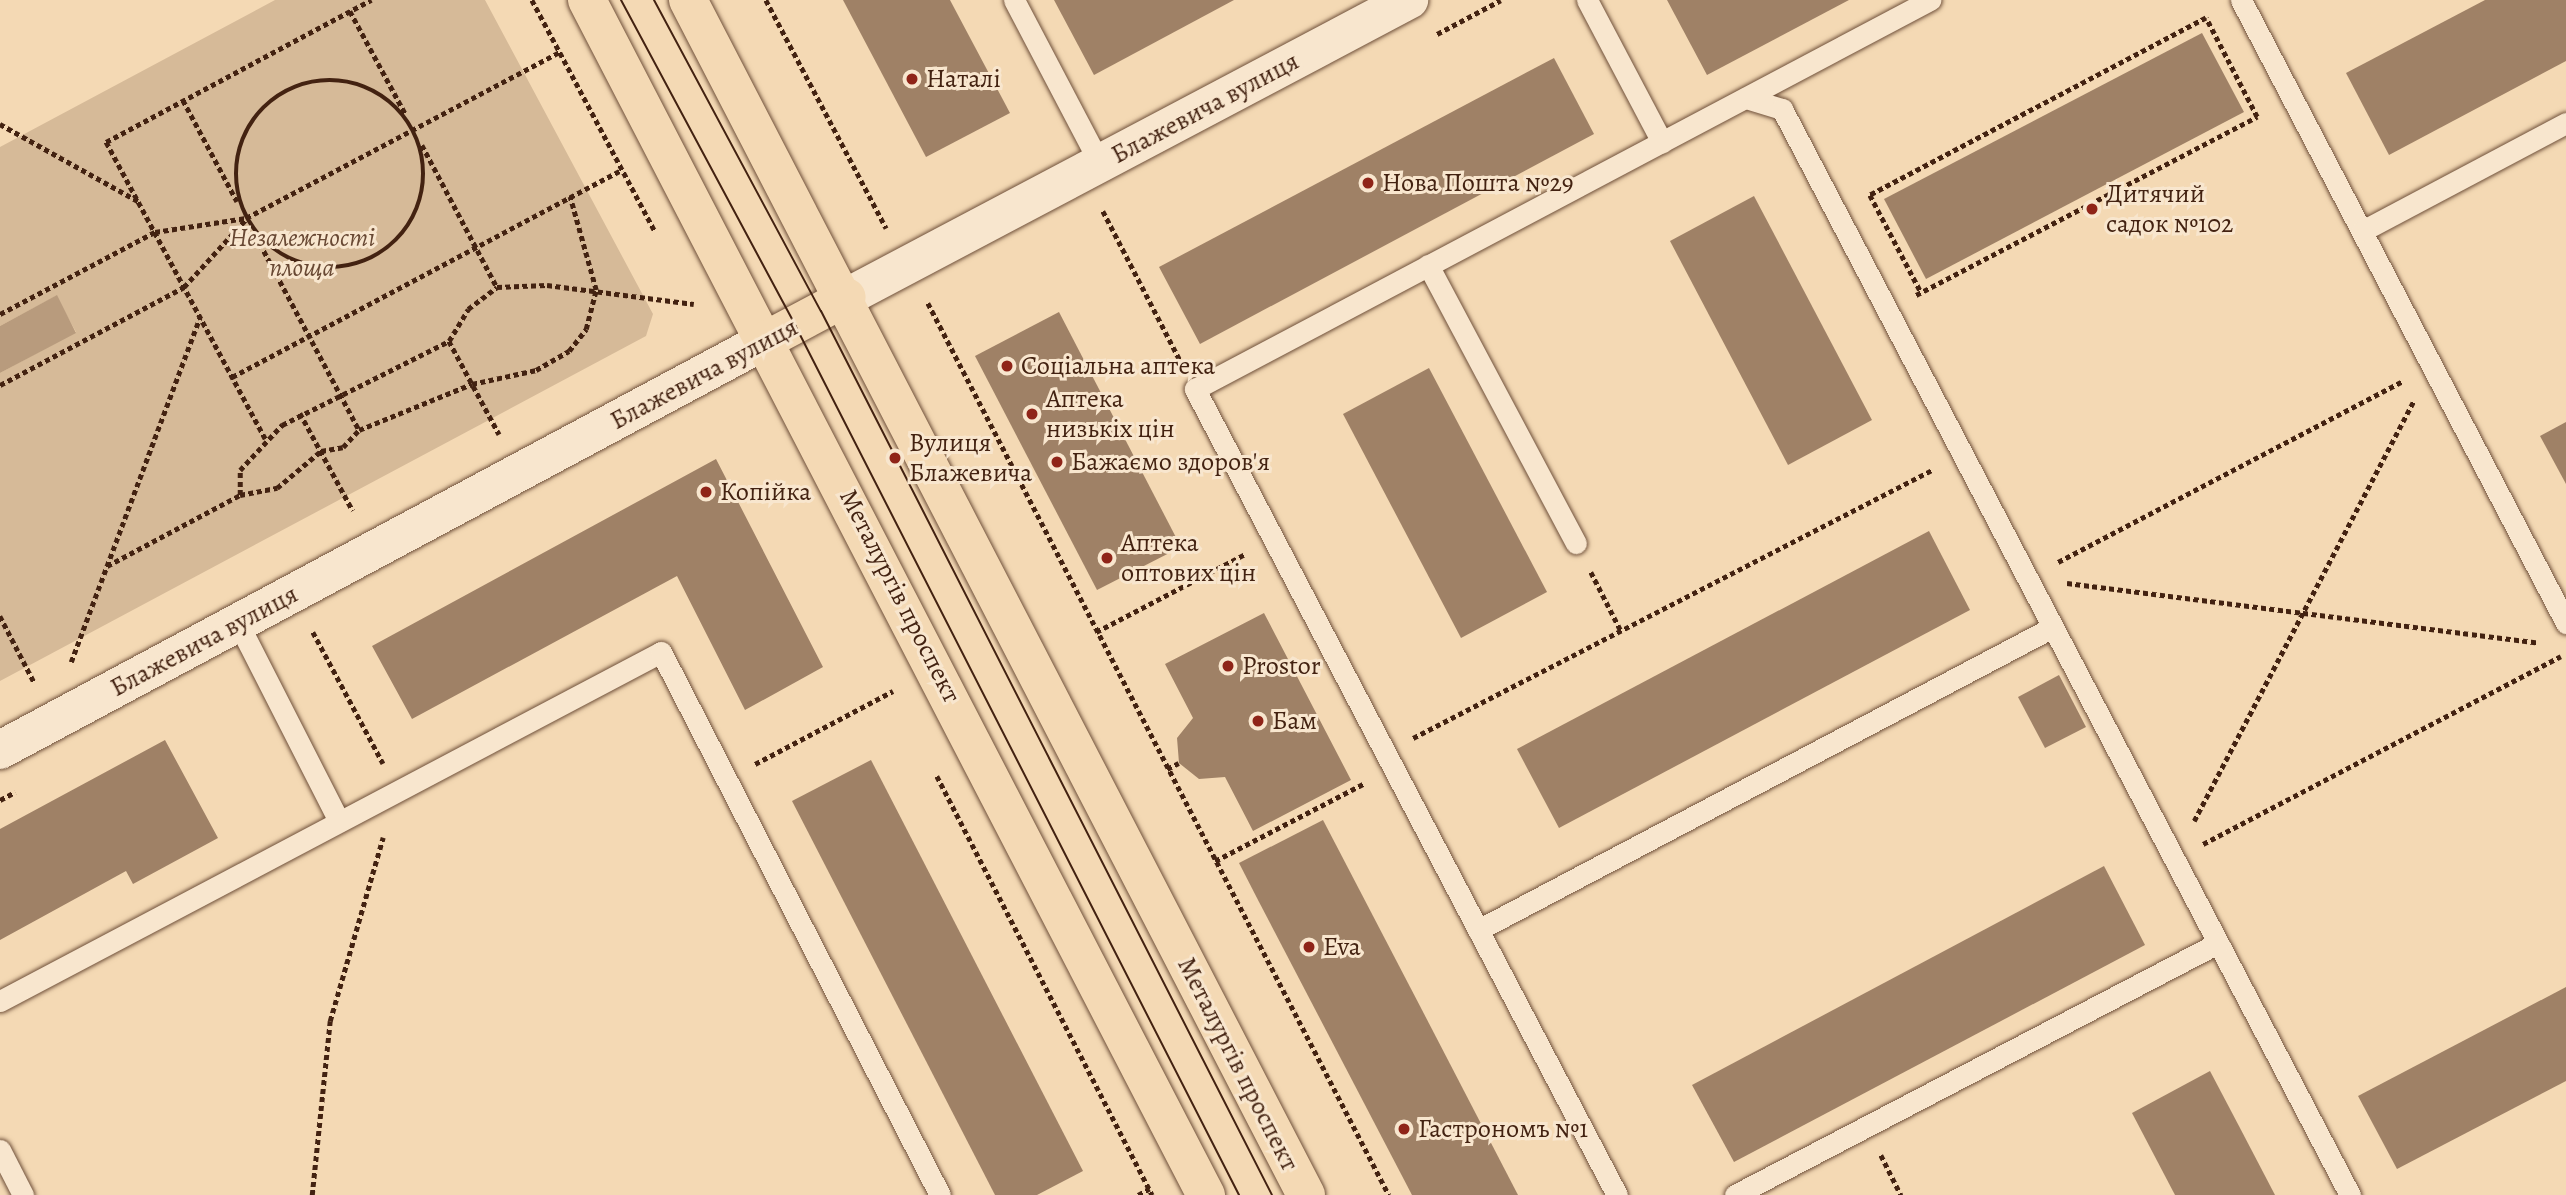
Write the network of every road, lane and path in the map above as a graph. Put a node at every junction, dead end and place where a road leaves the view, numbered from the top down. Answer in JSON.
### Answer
{"nodes":[{"id":1,"x":371,"y":0,"type":"edge"},
{"id":2,"x":532,"y":0,"type":"edge"},
{"id":3,"x":587,"y":0,"type":"edge"},
{"id":4,"x":688,"y":0,"type":"edge"},
{"id":5,"x":766,"y":0,"type":"edge"},
{"id":6,"x":1014,"y":0,"type":"edge"},
{"id":7,"x":1409,"y":0,"type":"edge"},
{"id":8,"x":1587,"y":0,"type":"edge"},
{"id":9,"x":1930,"y":0,"type":"edge"},
{"id":10,"x":2241,"y":0,"type":"edge"},
{"id":11,"x":350,"y":11,"type":"junction"},
{"id":12,"x":560,"y":52,"type":"junction"},
{"id":13,"x":1746,"y":97,"type":"junction"},
{"id":14,"x":183,"y":100,"type":"junction"},
{"id":15,"x":2257,"y":117,"type":"joint"},
{"id":16,"x":2566,"y":123,"type":"edge"},
{"id":17,"x":0,"y":124,"type":"edge"},
{"id":18,"x":414,"y":129,"type":"junction"},
{"id":19,"x":1661,"y":142,"type":"junction"},
{"id":20,"x":1100,"y":164,"type":"junction"},
{"id":21,"x":622,"y":170,"type":"junction"},
{"id":22,"x":570,"y":197,"type":"junction"},
{"id":23,"x":139,"y":201,"type":"junction"},
{"id":24,"x":1103,"y":211,"type":"dead end"},
{"id":25,"x":246,"y":218,"type":"junction"},
{"id":26,"x":885,"y":228,"type":"dead end"},
{"id":27,"x":2362,"y":231,"type":"junction"},
{"id":28,"x":155,"y":232,"type":"junction"},
{"id":29,"x":661,"y":243,"type":"dead end"},
{"id":30,"x":476,"y":247,"type":"junction"},
{"id":31,"x":1428,"y":265,"type":"junction"},
{"id":32,"x":184,"y":287,"type":"junction"},
{"id":33,"x":497,"y":287,"type":"junction"},
{"id":34,"x":596,"y":290,"type":"junction"},
{"id":35,"x":687,"y":292,"type":"dead end"},
{"id":36,"x":847,"y":297,"type":"junction"},
{"id":37,"x":694,"y":304,"type":"junction"},
{"id":38,"x":925,"y":305,"type":"dead end"},
{"id":39,"x":0,"y":314,"type":"edge"},
{"id":40,"x":699,"y":314,"type":"dead end"},
{"id":41,"x":200,"y":317,"type":"junction"},
{"id":42,"x":309,"y":337,"type":"junction"},
{"id":43,"x":768,"y":339,"type":"junction"},
{"id":44,"x":449,"y":341,"type":"junction"},
{"id":45,"x":2432,"y":366,"type":"junction"},
{"id":46,"x":232,"y":377,"type":"junction"},
{"id":47,"x":472,"y":384,"type":"junction"},
{"id":48,"x":0,"y":385,"type":"edge"},
{"id":49,"x":1195,"y":388,"type":"junction"},
{"id":50,"x":342,"y":398,"type":"junction"},
{"id":51,"x":300,"y":413,"type":"junction"},
{"id":52,"x":359,"y":430,"type":"junction"},
{"id":53,"x":499,"y":433,"type":"dead end"},
{"id":54,"x":265,"y":439,"type":"junction"},
{"id":55,"x":321,"y":451,"type":"junction"},
{"id":56,"x":1963,"y":454,"type":"junction"},
{"id":57,"x":240,"y":495,"type":"junction"},
{"id":58,"x":353,"y":511,"type":"dead end"},
{"id":59,"x":1274,"y":539,"type":"junction"},
{"id":60,"x":1576,"y":543,"type":"joint"},
{"id":61,"x":107,"y":566,"type":"junction"},
{"id":62,"x":2028,"y":578,"type":"junction"},
{"id":63,"x":2557,"y":584,"type":"edge"},
{"id":64,"x":2303,"y":612,"type":"junction"},
{"id":65,"x":0,"y":615,"type":"edge"},
{"id":66,"x":237,"y":623,"type":"junction"},
{"id":67,"x":2566,"y":623,"type":"edge"},
{"id":68,"x":2053,"y":627,"type":"junction"},
{"id":69,"x":1621,"y":631,"type":"junction"},
{"id":70,"x":313,"y":632,"type":"dead end"},
{"id":71,"x":1096,"y":632,"type":"junction"},
{"id":72,"x":2552,"y":644,"type":"dead end"},
{"id":73,"x":2566,"y":654,"type":"edge"},
{"id":74,"x":71,"y":662,"type":"dead end"},
{"id":75,"x":887,"y":679,"type":"dead end"},
{"id":76,"x":34,"y":682,"type":"dead end"},
{"id":77,"x":893,"y":691,"type":"junction"},
{"id":78,"x":900,"y":703,"type":"dead end"},
{"id":79,"x":0,"y":750,"type":"edge"},
{"id":80,"x":1390,"y":760,"type":"junction"},
{"id":81,"x":1179,"y":763,"type":"dead end"},
{"id":82,"x":931,"y":764,"type":"dead end"},
{"id":83,"x":1167,"y":769,"type":"junction"},
{"id":84,"x":726,"y":779,"type":"junction"},
{"id":85,"x":397,"y":789,"type":"junction"},
{"id":86,"x":338,"y":818,"type":"junction"},
{"id":87,"x":2174,"y":859,"type":"junction"},
{"id":88,"x":1215,"y":861,"type":"junction"},
{"id":89,"x":1478,"y":930,"type":"junction"},
{"id":90,"x":2218,"y":943,"type":"junction"},
{"id":91,"x":0,"y":1001,"type":"edge"},
{"id":92,"x":1866,"y":1127,"type":"junction"},
{"id":93,"x":0,"y":1150,"type":"edge"},
{"id":94,"x":6,"y":1176,"type":"edge"},
{"id":95,"x":1149,"y":1189,"type":"junction"},
{"id":96,"x":23,"y":1195,"type":"edge"},
{"id":97,"x":313,"y":1195,"type":"edge"},
{"id":98,"x":940,"y":1195,"type":"edge"},
{"id":99,"x":1138,"y":1195,"type":"edge"},
{"id":100,"x":1152,"y":1195,"type":"edge"},
{"id":101,"x":1206,"y":1195,"type":"edge"},
{"id":102,"x":1306,"y":1195,"type":"edge"},
{"id":103,"x":1389,"y":1195,"type":"edge"},
{"id":104,"x":1617,"y":1195,"type":"edge"},
{"id":105,"x":1735,"y":1195,"type":"edge"},
{"id":106,"x":1901,"y":1195,"type":"edge"},
{"id":107,"x":2350,"y":1195,"type":"edge"}],
"edges":[{"from":1,"to":11,"type":"path"},
{"from":2,"to":12,"type":"path"},
{"from":3,"to":43,"type":"main road","name":"Металургів проспект"},
{"from":4,"to":36,"type":"main road","name":"Металургів проспект"},
{"from":5,"to":26,"type":"path"},
{"from":6,"to":20,"type":"lane"},
{"from":7,"to":20,"type":"street","name":"Блажевича вулиця"},
{"from":8,"to":19,"type":"lane"},
{"from":9,"to":13,"type":"lane"},
{"from":10,"to":27,"type":"lane"},
{"from":11,"to":14,"type":"path"},
{"from":11,"to":18,"type":"path"},
{"from":12,"to":18,"type":"path"},
{"from":12,"to":21,"type":"path"},
{"from":13,"to":19,"type":"lane"},
{"from":13,"to":56,"type":"lane"},
{"from":14,"to":23,"type":"path"},
{"from":14,"to":25,"type":"path"},
{"from":15,"to":15,"type":"path"},
{"from":16,"to":27,"type":"lane"},
{"from":17,"to":23,"type":"path"},
{"from":18,"to":25,"type":"path"},
{"from":18,"to":25,"type":"path"},
{"from":18,"to":25,"type":"path"},
{"from":18,"to":30,"type":"path"},
{"from":19,"to":31,"type":"lane"},
{"from":20,"to":36,"type":"street","name":"Блажевича вулиця"},
{"from":21,"to":22,"type":"path"},
{"from":21,"to":29,"type":"path"},
{"from":22,"to":30,"type":"path"},
{"from":22,"to":34,"type":"path"},
{"from":23,"to":28,"type":"path"},
{"from":24,"to":49,"type":"path"},
{"from":25,"to":28,"type":"path"},
{"from":25,"to":32,"type":"path"},
{"from":25,"to":42,"type":"path"},
{"from":27,"to":45,"type":"lane"},
{"from":28,"to":32,"type":"path"},
{"from":28,"to":39,"type":"path"},
{"from":30,"to":33,"type":"path"},
{"from":30,"to":42,"type":"path"},
{"from":31,"to":49,"type":"lane"},
{"from":31,"to":60,"type":"lane"},
{"from":32,"to":41,"type":"path"},
{"from":32,"to":48,"type":"path"},
{"from":33,"to":34,"type":"path"},
{"from":33,"to":44,"type":"path"},
{"from":34,"to":37,"type":"path"},
{"from":34,"to":47,"type":"path"},
{"from":35,"to":37,"type":"path"},
{"from":36,"to":43,"type":"main road","name":"Блажевича вулиця"},
{"from":36,"to":102,"type":"main road","name":"Металургів проспект"},
{"from":37,"to":40,"type":"path"},
{"from":38,"to":71,"type":"path"},
{"from":41,"to":46,"type":"path"},
{"from":41,"to":61,"type":"path"},
{"from":42,"to":46,"type":"path"},
{"from":42,"to":50,"type":"path"},
{"from":43,"to":66,"type":"street","name":"Блажевича вулиця"},
{"from":43,"to":101,"type":"main road","name":"Металургів проспект"},
{"from":44,"to":47,"type":"path"},
{"from":44,"to":50,"type":"path"},
{"from":45,"to":62,"type":"path"},
{"from":45,"to":63,"type":"lane"},
{"from":45,"to":64,"type":"path"},
{"from":46,"to":54,"type":"path"},
{"from":47,"to":52,"type":"path"},
{"from":47,"to":53,"type":"path"},
{"from":49,"to":59,"type":"lane"},
{"from":50,"to":51,"type":"path"},
{"from":50,"to":52,"type":"path"},
{"from":51,"to":54,"type":"path"},
{"from":51,"to":55,"type":"path"},
{"from":52,"to":55,"type":"path"},
{"from":54,"to":57,"type":"path"},
{"from":55,"to":57,"type":"path"},
{"from":55,"to":58,"type":"path"},
{"from":56,"to":62,"type":"lane"},
{"from":56,"to":69,"type":"path"},
{"from":57,"to":61,"type":"path"},
{"from":59,"to":71,"type":"path"},
{"from":59,"to":80,"type":"lane"},
{"from":60,"to":69,"type":"path"},
{"from":61,"to":74,"type":"path"},
{"from":62,"to":64,"type":"path"},
{"from":62,"to":68,"type":"lane"},
{"from":63,"to":67,"type":"lane"},
{"from":64,"to":72,"type":"path"},
{"from":64,"to":87,"type":"path"},
{"from":65,"to":76,"type":"path"},
{"from":66,"to":79,"type":"street","name":"Блажевича вулиця"},
{"from":66,"to":86,"type":"lane"},
{"from":68,"to":87,"type":"lane"},
{"from":68,"to":89,"type":"lane"},
{"from":69,"to":80,"type":"path"},
{"from":70,"to":85,"type":"path"},
{"from":71,"to":83,"type":"path"},
{"from":73,"to":87,"type":"path"},
{"from":75,"to":77,"type":"path"},
{"from":77,"to":78,"type":"path"},
{"from":77,"to":84,"type":"path"},
{"from":80,"to":88,"type":"path"},
{"from":80,"to":89,"type":"lane"},
{"from":81,"to":83,"type":"path"},
{"from":82,"to":95,"type":"path"},
{"from":83,"to":88,"type":"path"},
{"from":84,"to":85,"type":"lane"},
{"from":84,"to":98,"type":"lane"},
{"from":85,"to":86,"type":"lane"},
{"from":85,"to":97,"type":"path"},
{"from":86,"to":91,"type":"lane"},
{"from":87,"to":90,"type":"lane"},
{"from":88,"to":103,"type":"path"},
{"from":89,"to":104,"type":"lane"},
{"from":90,"to":92,"type":"lane"},
{"from":90,"to":107,"type":"lane"},
{"from":92,"to":105,"type":"lane"},
{"from":92,"to":106,"type":"path"},
{"from":93,"to":94,"type":"lane"},
{"from":94,"to":96,"type":"lane"},
{"from":95,"to":99,"type":"path"},
{"from":95,"to":100,"type":"path"}]}
